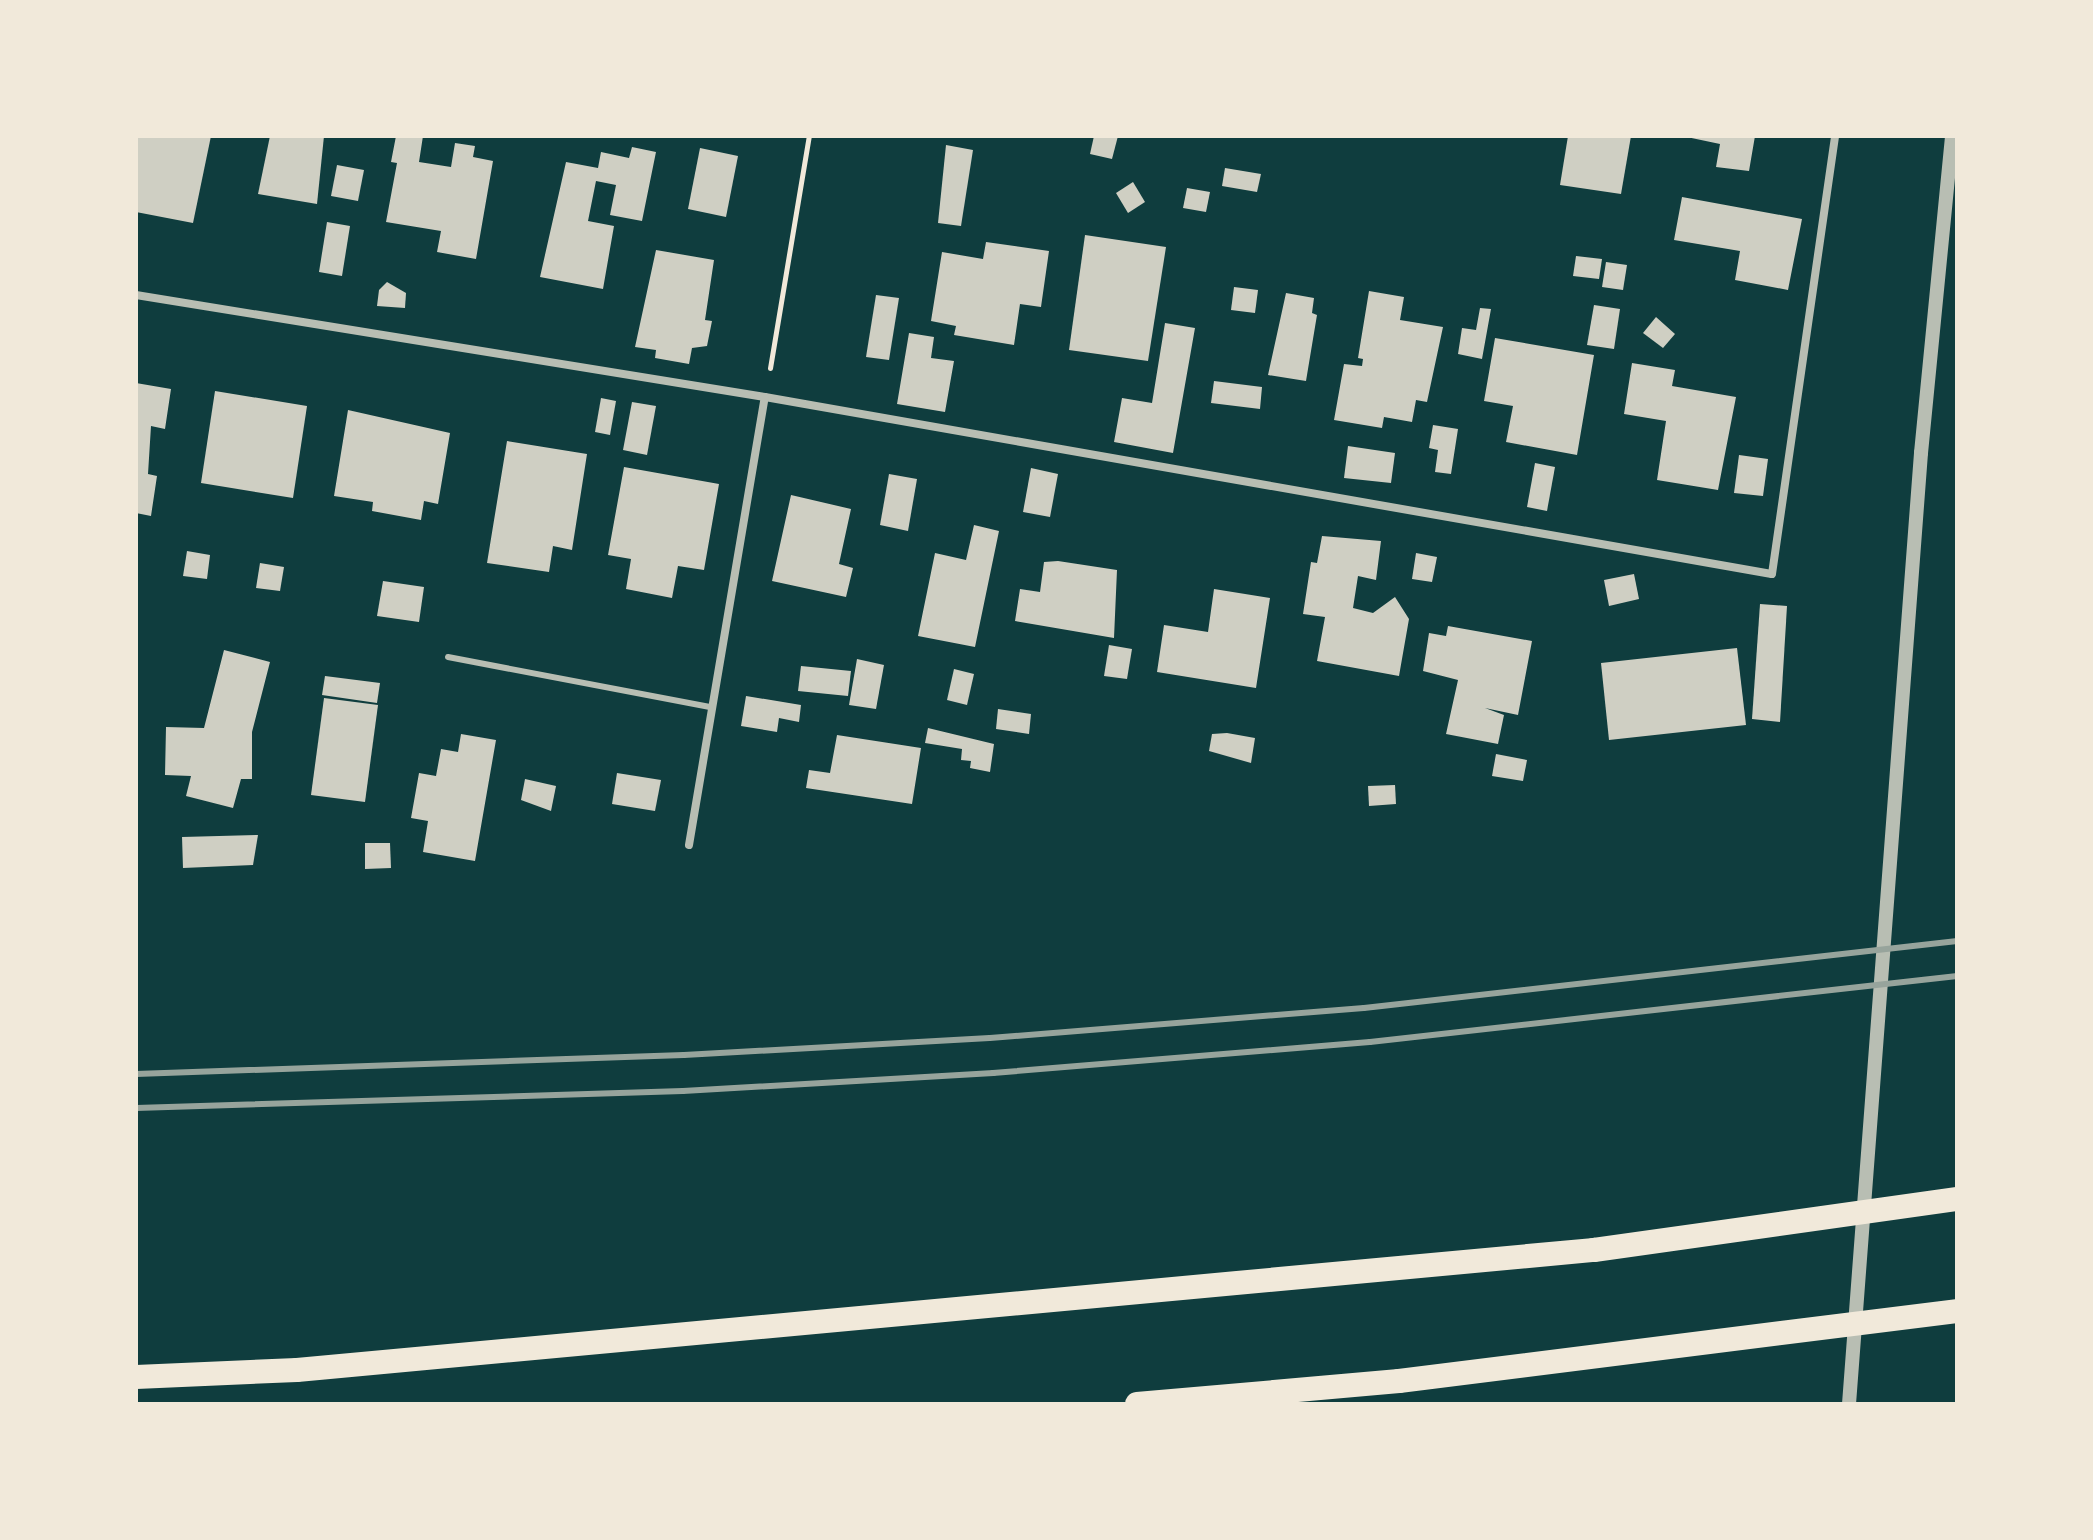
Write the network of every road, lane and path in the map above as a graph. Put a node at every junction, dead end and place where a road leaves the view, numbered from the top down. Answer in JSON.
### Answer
{"nodes":[{"id":1,"x":809,"y":136,"type":"edge"},
{"id":2,"x":1835,"y":136,"type":"edge"},
{"id":3,"x":1952,"y":136,"type":"edge"},
{"id":4,"x":136,"y":295,"type":"edge"},
{"id":5,"x":765,"y":397,"type":"junction"},
{"id":6,"x":448,"y":657,"type":"dead end"},
{"id":7,"x":711,"y":707,"type":"junction"},
{"id":8,"x":689,"y":845,"type":"dead end"},
{"id":9,"x":1957,"y":1199,"type":"edge"},
{"id":10,"x":1957,"y":1311,"type":"edge"},
{"id":11,"x":136,"y":1377,"type":"edge"},
{"id":12,"x":1137,"y":1404,"type":"edge"},
{"id":13,"x":1849,"y":1404,"type":"edge"}],
"edges":[{"from":1,"to":5,"type":"path"},
{"from":2,"to":5,"type":"street"},
{"from":3,"to":13,"type":"street"},
{"from":4,"to":5,"type":"street"},
{"from":5,"to":7,"type":"street"},
{"from":6,"to":7,"type":"lane"},
{"from":7,"to":8,"type":"street"},
{"from":9,"to":11,"type":"highway"},
{"from":10,"to":12,"type":"highway"}]}
